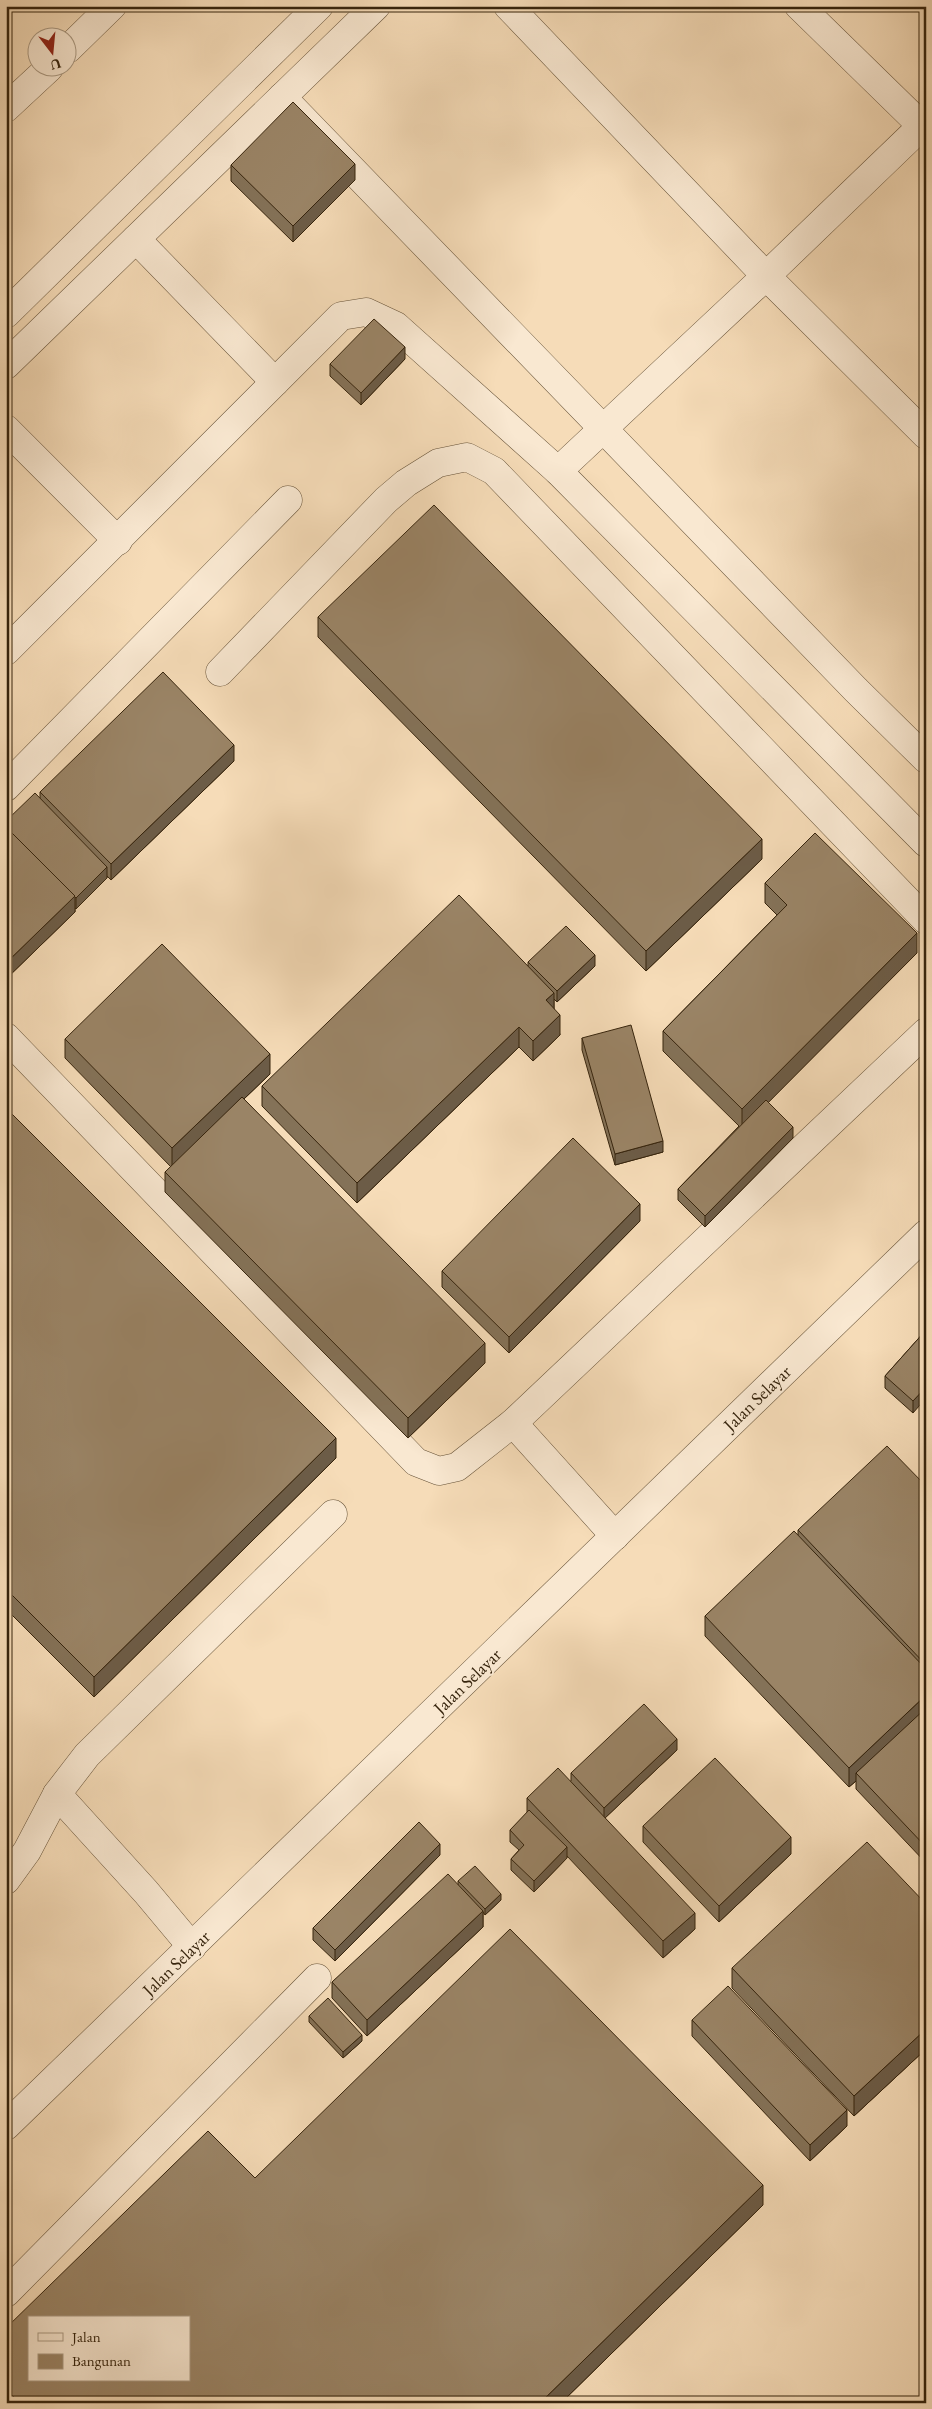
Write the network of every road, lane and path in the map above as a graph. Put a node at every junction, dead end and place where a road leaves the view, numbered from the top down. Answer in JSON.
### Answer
{"nodes":[{"id":1,"x":112,"y":6,"type":"edge"},
{"id":2,"x":319,"y":6,"type":"edge"},
{"id":3,"x":376,"y":6,"type":"edge"},
{"id":4,"x":508,"y":6,"type":"edge"},
{"id":5,"x":800,"y":6,"type":"edge"},
{"id":6,"x":78,"y":39,"type":"edge"},
{"id":7,"x":38,"y":78,"type":"edge"},
{"id":8,"x":282,"y":97,"type":"junction"},
{"id":9,"x":6,"y":108,"type":"edge"},
{"id":10,"x":924,"y":126,"type":"edge"},
{"id":11,"x":136,"y":239,"type":"junction"},
{"id":12,"x":766,"y":276,"type":"junction"},
{"id":13,"x":6,"y":314,"type":"edge"},
{"id":14,"x":6,"y":365,"type":"edge"},
{"id":15,"x":275,"y":382,"type":"junction"},
{"id":16,"x":604,"y":428,"type":"junction"},
{"id":17,"x":6,"y":429,"type":"edge"},
{"id":18,"x":926,"y":435,"type":"edge"},
{"id":19,"x":558,"y":471,"type":"junction"},
{"id":20,"x":288,"y":500,"type":"dead end"},
{"id":21,"x":118,"y":541,"type":"junction"},
{"id":22,"x":6,"y":651,"type":"edge"},
{"id":23,"x":220,"y":672,"type":"dead end"},
{"id":24,"x":926,"y":759,"type":"edge"},
{"id":25,"x":6,"y":787,"type":"edge"},
{"id":26,"x":926,"y":843,"type":"edge"},
{"id":27,"x":926,"y":920,"type":"edge"},
{"id":28,"x":926,"y":1032,"type":"edge"},
{"id":29,"x":6,"y":1037,"type":"edge"},
{"id":30,"x":926,"y":1234,"type":"edge"},
{"id":31,"x":513,"y":1423,"type":"junction"},
{"id":32,"x":333,"y":1514,"type":"dead end"},
{"id":33,"x":615,"y":1536,"type":"junction"},
{"id":34,"x":57,"y":1794,"type":"junction"},
{"id":35,"x":6,"y":1880,"type":"edge"},
{"id":36,"x":192,"y":1947,"type":"junction"},
{"id":37,"x":317,"y":1978,"type":"dead end"},
{"id":38,"x":6,"y":2126,"type":"edge"},
{"id":39,"x":6,"y":2293,"type":"edge"}],
"edges":[{"from":1,"to":6,"type":"street"},
{"from":2,"to":13,"type":"street"},
{"from":3,"to":8,"type":"street"},
{"from":4,"to":12,"type":"street"},
{"from":5,"to":10,"type":"street"},
{"from":7,"to":9,"type":"street"},
{"from":8,"to":11,"type":"street"},
{"from":8,"to":16,"type":"street"},
{"from":10,"to":12,"type":"street"},
{"from":11,"to":14,"type":"street"},
{"from":11,"to":15,"type":"street"},
{"from":12,"to":16,"type":"street"},
{"from":12,"to":18,"type":"street"},
{"from":15,"to":19,"type":"street"},
{"from":15,"to":21,"type":"street"},
{"from":16,"to":19,"type":"street"},
{"from":16,"to":24,"type":"street"},
{"from":17,"to":21,"type":"street"},
{"from":19,"to":26,"type":"street"},
{"from":20,"to":25,"type":"street"},
{"from":21,"to":22,"type":"street"},
{"from":23,"to":27,"type":"street"},
{"from":28,"to":31,"type":"street"},
{"from":29,"to":31,"type":"street"},
{"from":30,"to":33,"type":"street","name":"Jalan Selayar"},
{"from":31,"to":33,"type":"street"},
{"from":32,"to":34,"type":"street"},
{"from":33,"to":36,"type":"street","name":"Jalan Selayar"},
{"from":34,"to":35,"type":"street"},
{"from":34,"to":36,"type":"street"},
{"from":36,"to":38,"type":"street","name":"Jalan Selayar"},
{"from":37,"to":39,"type":"street"}]}
